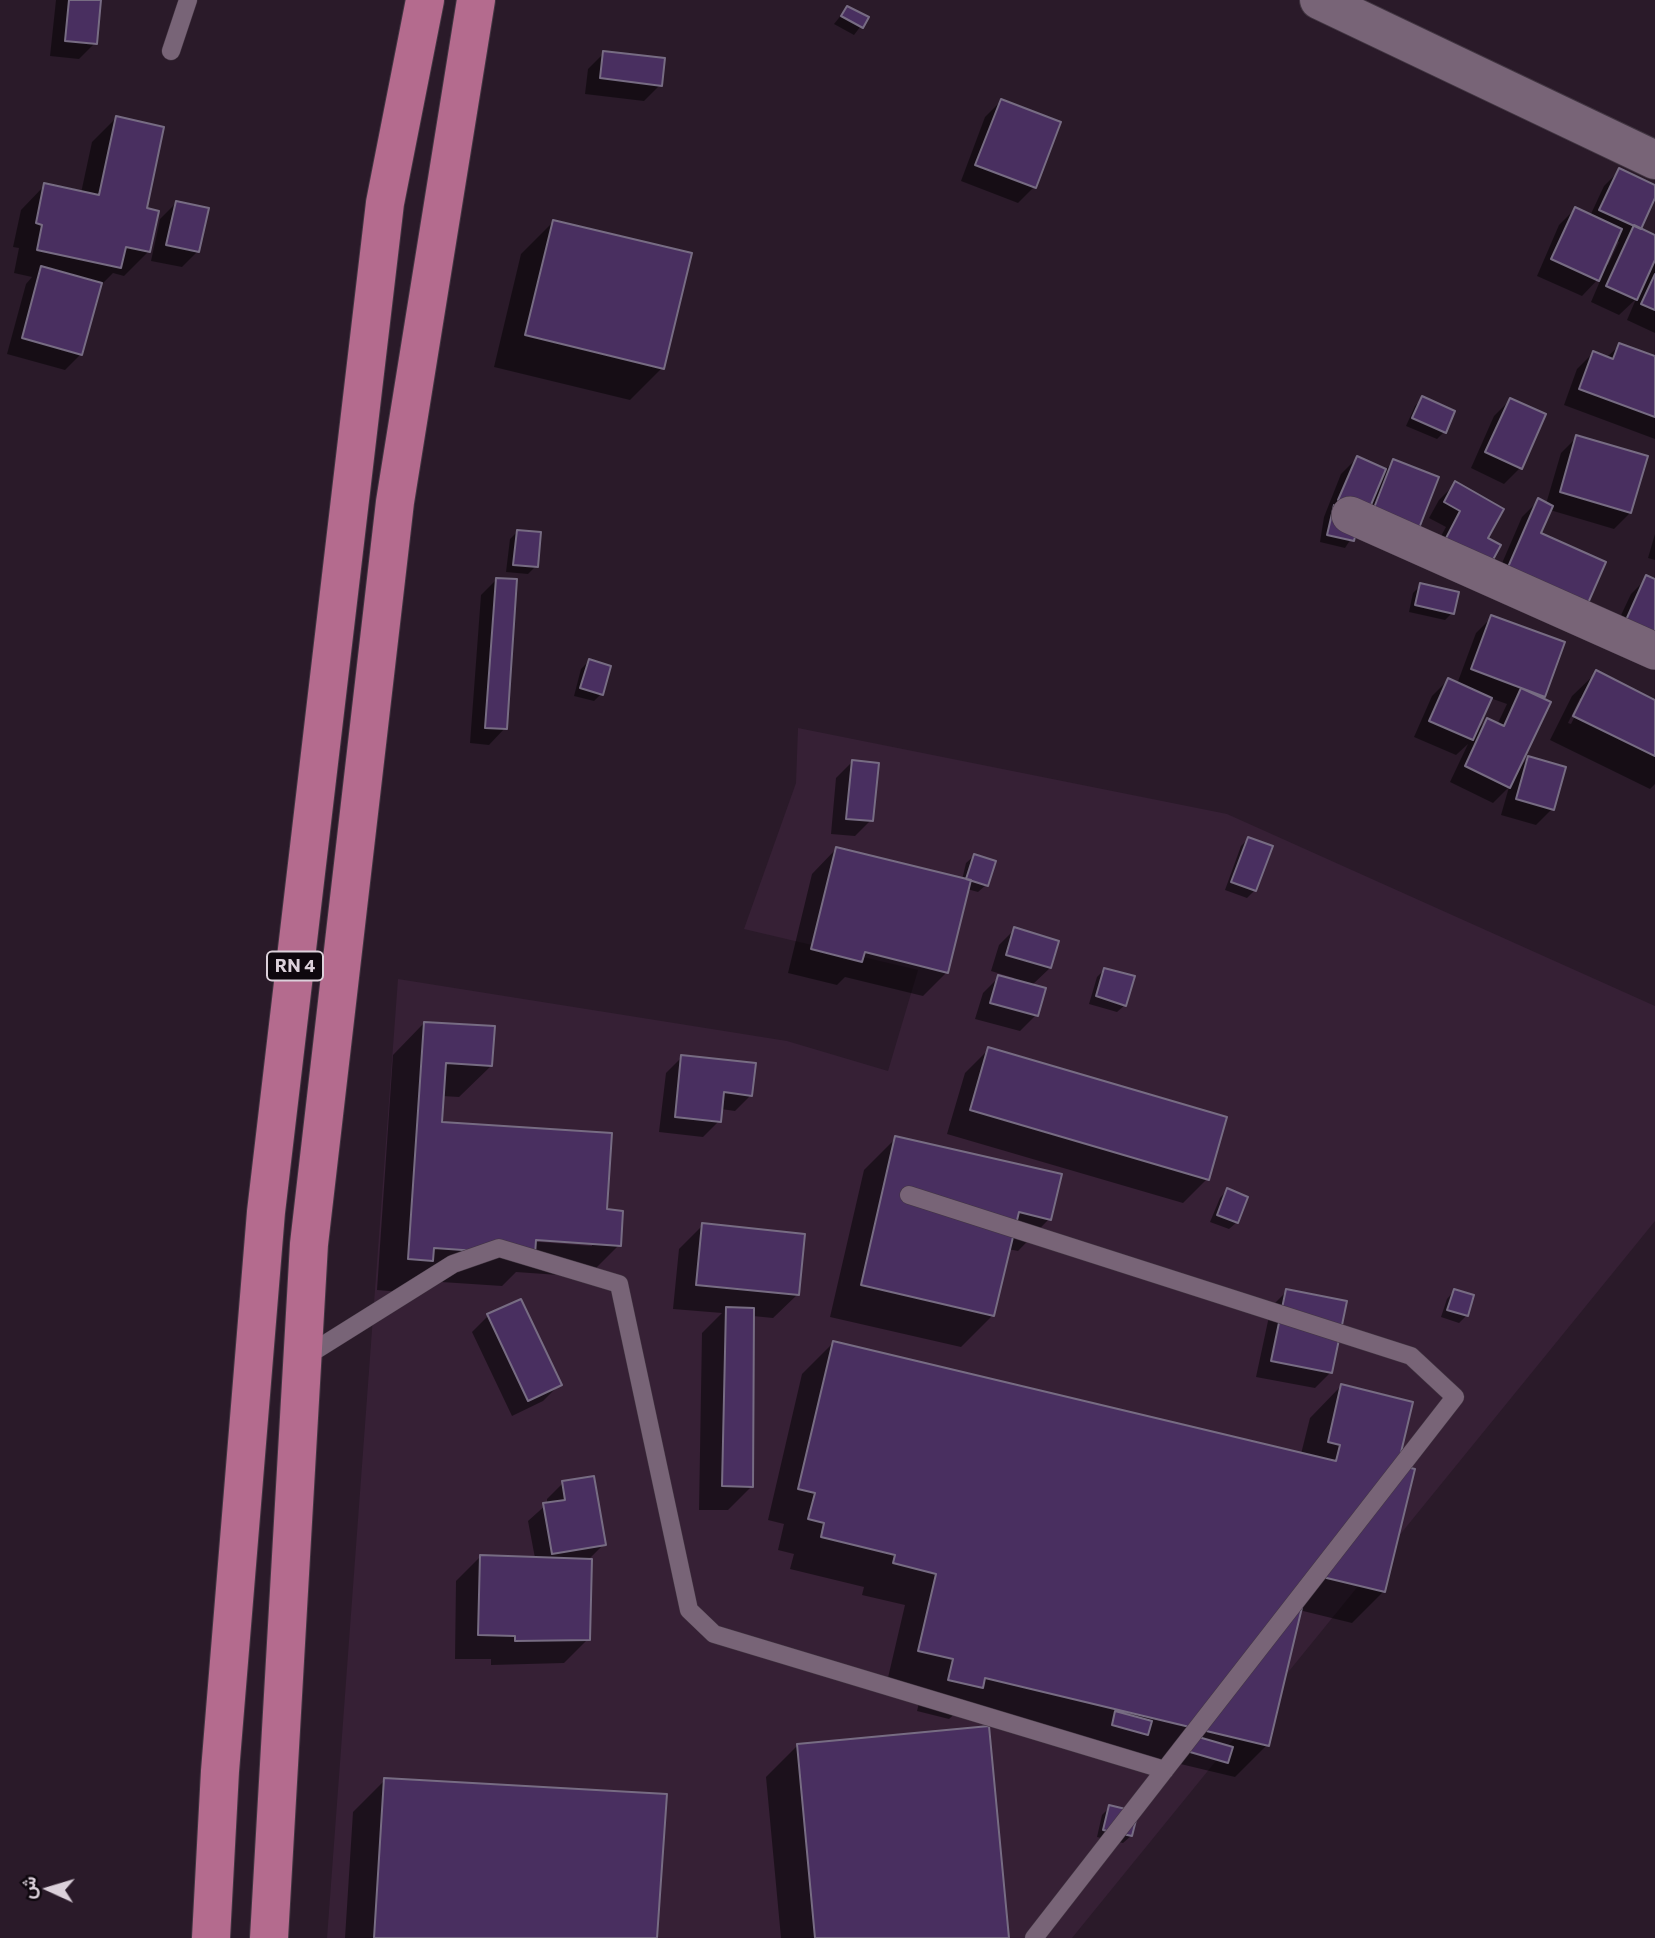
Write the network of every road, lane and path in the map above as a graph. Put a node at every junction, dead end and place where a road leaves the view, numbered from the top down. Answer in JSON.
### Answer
{"nodes":[{"id":1,"x":188,"y":0,"type":"edge"},
{"id":2,"x":425,"y":0,"type":"edge"},
{"id":3,"x":476,"y":0,"type":"edge"},
{"id":4,"x":1319,"y":0,"type":"edge"},
{"id":5,"x":171,"y":51,"type":"dead end"},
{"id":6,"x":1655,"y":160,"type":"edge"},
{"id":7,"x":1350,"y":515,"type":"dead end"},
{"id":8,"x":1655,"y":651,"type":"edge"},
{"id":9,"x":909,"y":1195,"type":"dead end"},
{"id":10,"x":303,"y":1358,"type":"junction"},
{"id":11,"x":1165,"y":1770,"type":"junction"},
{"id":12,"x":211,"y":1938,"type":"edge"},
{"id":13,"x":269,"y":1938,"type":"edge"},
{"id":14,"x":1034,"y":1938,"type":"edge"}],
"edges":[{"from":1,"to":5,"type":"lane"},
{"from":2,"to":12,"type":"highway","number":"RN 4"},
{"from":3,"to":10,"type":"highway","number":"RN 4"},
{"from":4,"to":6,"type":"street"},
{"from":7,"to":8,"type":"street"},
{"from":9,"to":11,"type":"lane"},
{"from":10,"to":11,"type":"lane"},
{"from":10,"to":13,"type":"highway","number":"RN 4"},
{"from":11,"to":14,"type":"lane"}]}
